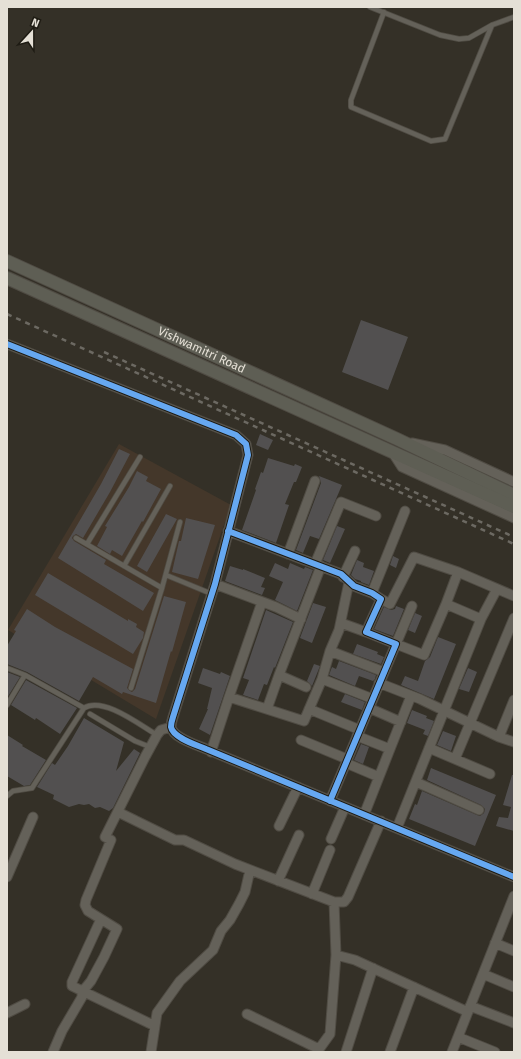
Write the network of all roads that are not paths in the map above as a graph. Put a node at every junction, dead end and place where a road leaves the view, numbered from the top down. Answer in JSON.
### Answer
{"nodes":[{"id":1,"x":370,"y":7,"type":"edge"},
{"id":2,"x":384,"y":12,"type":"junction"},
{"id":3,"x":514,"y":17,"type":"edge"},
{"id":4,"x":492,"y":25,"type":"junction"},
{"id":5,"x":7,"y":261,"type":"edge"},
{"id":6,"x":7,"y":278,"type":"edge"},
{"id":7,"x":7,"y":344,"type":"edge"},
{"id":8,"x":397,"y":440,"type":"junction"},
{"id":9,"x":393,"y":453,"type":"junction"},
{"id":10,"x":140,"y":457,"type":"dead end"},
{"id":11,"x":315,"y":481,"type":"dead end"},
{"id":12,"x":514,"y":482,"type":"edge"},
{"id":13,"x":170,"y":486,"type":"dead end"},
{"id":14,"x":514,"y":495,"type":"edge"},
{"id":15,"x":514,"y":507,"type":"edge"},
{"id":16,"x":405,"y":511,"type":"dead end"},
{"id":17,"x":376,"y":516,"type":"dead end"},
{"id":18,"x":514,"y":518,"type":"edge"},
{"id":19,"x":180,"y":522,"type":"dead end"},
{"id":20,"x":228,"y":531,"type":"junction"},
{"id":21,"x":76,"y":538,"type":"dead end"},
{"id":22,"x":87,"y":544,"type":"junction"},
{"id":23,"x":355,"y":551,"type":"dead end"},
{"id":24,"x":288,"y":554,"type":"junction"},
{"id":25,"x":318,"y":565,"type":"junction"},
{"id":26,"x":124,"y":566,"type":"junction"},
{"id":27,"x":458,"y":572,"type":"junction"},
{"id":28,"x":166,"y":575,"type":"junction"},
{"id":29,"x":346,"y":579,"type":"junction"},
{"id":30,"x":215,"y":584,"type":"junction"},
{"id":31,"x":162,"y":588,"type":"junction"},
{"id":32,"x":496,"y":589,"type":"junction"},
{"id":33,"x":372,"y":593,"type":"junction"},
{"id":34,"x":212,"y":594,"type":"junction"},
{"id":35,"x":514,"y":596,"type":"edge"},
{"id":36,"x":381,"y":599,"type":"junction"},
{"id":37,"x":262,"y":602,"type":"junction"},
{"id":38,"x":446,"y":604,"type":"junction"},
{"id":39,"x":412,"y":606,"type":"dead end"},
{"id":40,"x":514,"y":618,"type":"edge"},
{"id":41,"x":301,"y":619,"type":"junction"},
{"id":42,"x":481,"y":619,"type":"junction"},
{"id":43,"x":341,"y":623,"type":"junction"},
{"id":44,"x":366,"y":632,"type":"junction"},
{"id":45,"x":511,"y":635,"type":"edge"},
{"id":46,"x":396,"y":644,"type":"junction"},
{"id":47,"x":330,"y":651,"type":"junction"},
{"id":48,"x":7,"y":668,"type":"edge"},
{"id":49,"x":384,"y":672,"type":"junction"},
{"id":50,"x":25,"y":675,"type":"junction"},
{"id":51,"x":279,"y":675,"type":"junction"},
{"id":52,"x":322,"y":679,"type":"junction"},
{"id":53,"x":379,"y":684,"type":"junction"},
{"id":54,"x":306,"y":687,"type":"dead end"},
{"id":55,"x":131,"y":688,"type":"dead end"},
{"id":56,"x":229,"y":696,"type":"junction"},
{"id":57,"x":411,"y":696,"type":"junction"},
{"id":58,"x":373,"y":699,"type":"junction"},
{"id":59,"x":514,"y":700,"type":"edge"},
{"id":60,"x":7,"y":705,"type":"edge"},
{"id":61,"x":84,"y":708,"type":"junction"},
{"id":62,"x":309,"y":708,"type":"junction"},
{"id":63,"x":369,"y":708,"type":"junction"},
{"id":64,"x":266,"y":709,"type":"junction"},
{"id":65,"x":444,"y":710,"type":"junction"},
{"id":66,"x":90,"y":714,"type":"dead end"},
{"id":67,"x":401,"y":722,"type":"junction"},
{"id":68,"x":471,"y":723,"type":"junction"},
{"id":69,"x":171,"y":727,"type":"junction"},
{"id":70,"x":358,"y":733,"type":"junction"},
{"id":71,"x":157,"y":735,"type":"junction"},
{"id":72,"x":499,"y":737,"type":"junction"},
{"id":73,"x":301,"y":740,"type":"dead end"},
{"id":74,"x":514,"y":742,"type":"edge"},
{"id":75,"x":150,"y":747,"type":"junction"},
{"id":76,"x":429,"y":748,"type":"junction"},
{"id":77,"x":390,"y":749,"type":"junction"},
{"id":78,"x":211,"y":752,"type":"junction"},
{"id":79,"x":455,"y":759,"type":"junction"},
{"id":80,"x":347,"y":761,"type":"junction"},
{"id":81,"x":490,"y":774,"type":"dead end"},
{"id":82,"x":379,"y":777,"type":"junction"},
{"id":83,"x":416,"y":782,"type":"junction"},
{"id":84,"x":298,"y":787,"type":"junction"},
{"id":85,"x":8,"y":794,"type":"edge"},
{"id":86,"x":330,"y":800,"type":"junction"},
{"id":87,"x":344,"y":807,"type":"junction"},
{"id":88,"x":479,"y":810,"type":"dead end"},
{"id":89,"x":118,"y":812,"type":"junction"},
{"id":90,"x":364,"y":815,"type":"junction"},
{"id":91,"x":33,"y":817,"type":"dead end"},
{"id":92,"x":381,"y":822,"type":"junction"},
{"id":93,"x":280,"y":826,"type":"dead end"},
{"id":94,"x":397,"y":828,"type":"junction"},
{"id":95,"x":299,"y":835,"type":"dead end"},
{"id":96,"x":331,"y":838,"type":"dead end"},
{"id":97,"x":330,"y":850,"type":"dead end"},
{"id":98,"x":250,"y":870,"type":"junction"},
{"id":99,"x":514,"y":876,"type":"edge"},
{"id":100,"x":7,"y":877,"type":"edge"},
{"id":101,"x":278,"y":881,"type":"junction"},
{"id":102,"x":312,"y":894,"type":"junction"},
{"id":103,"x":514,"y":896,"type":"edge"},
{"id":104,"x":334,"y":902,"type":"junction"},
{"id":105,"x":100,"y":919,"type":"junction"},
{"id":106,"x":495,"y":943,"type":"junction"},
{"id":107,"x":514,"y":951,"type":"edge"},
{"id":108,"x":336,"y":955,"type":"junction"},
{"id":109,"x":373,"y":968,"type":"junction"},
{"id":110,"x":483,"y":974,"type":"junction"},
{"id":111,"x":414,"y":987,"type":"junction"},
{"id":112,"x":514,"y":987,"type":"edge"},
{"id":113,"x":82,"y":992,"type":"junction"},
{"id":114,"x":24,"y":1004,"type":"dead end"},
{"id":115,"x":469,"y":1009,"type":"junction"},
{"id":116,"x":7,"y":1013,"type":"edge"},
{"id":117,"x":248,"y":1014,"type":"dead end"},
{"id":118,"x":514,"y":1023,"type":"edge"},
{"id":119,"x":155,"y":1026,"type":"junction"},
{"id":120,"x":458,"y":1037,"type":"junction"},
{"id":121,"x":318,"y":1050,"type":"edge"},
{"id":122,"x":53,"y":1052,"type":"edge"},
{"id":123,"x":152,"y":1052,"type":"edge"},
{"id":124,"x":346,"y":1052,"type":"edge"},
{"id":125,"x":390,"y":1052,"type":"edge"},
{"id":126,"x":452,"y":1052,"type":"edge"},
{"id":127,"x":495,"y":1052,"type":"edge"}],
"edges":[{"from":1,"to":2,"type":"lane"},
{"from":2,"to":4,"type":"lane"},
{"from":2,"to":4,"type":"lane"},
{"from":3,"to":4,"type":"lane"},
{"from":5,"to":8,"type":"main road","name":"Vishwamitri Road"},
{"from":6,"to":9,"type":"main road","name":"Vishwamitri Road"},
{"from":7,"to":20,"type":"street"},
{"from":8,"to":12,"type":"street"},
{"from":8,"to":14,"type":"main road","name":"Vishwamitri Road"},
{"from":9,"to":15,"type":"main road","name":"Vishwamitri Road"},
{"from":9,"to":18,"type":"street"},
{"from":10,"to":22,"type":"lane"},
{"from":11,"to":24,"type":"street"},
{"from":13,"to":26,"type":"lane"},
{"from":16,"to":33,"type":"street"},
{"from":17,"to":25,"type":"street"},
{"from":19,"to":28,"type":"lane"},
{"from":20,"to":24,"type":"street"},
{"from":20,"to":30,"type":"street"},
{"from":21,"to":22,"type":"lane"},
{"from":22,"to":26,"type":"lane"},
{"from":23,"to":29,"type":"street"},
{"from":24,"to":25,"type":"street"},
{"from":25,"to":29,"type":"street"},
{"from":25,"to":41,"type":"street"},
{"from":26,"to":31,"type":"lane"},
{"from":27,"to":32,"type":"street"},
{"from":27,"to":36,"type":"street"},
{"from":27,"to":38,"type":"street"},
{"from":28,"to":31,"type":"lane"},
{"from":28,"to":34,"type":"lane"},
{"from":29,"to":33,"type":"street"},
{"from":29,"to":43,"type":"street"},
{"from":30,"to":34,"type":"street"},
{"from":30,"to":37,"type":"street"},
{"from":31,"to":55,"type":"lane"},
{"from":32,"to":35,"type":"street"},
{"from":32,"to":42,"type":"street"},
{"from":33,"to":36,"type":"street"},
{"from":34,"to":69,"type":"street"},
{"from":36,"to":44,"type":"street"},
{"from":37,"to":41,"type":"street"},
{"from":37,"to":56,"type":"street"},
{"from":38,"to":42,"type":"street"},
{"from":38,"to":46,"type":"street"},
{"from":39,"to":46,"type":"street"},
{"from":40,"to":45,"type":"street"},
{"from":41,"to":51,"type":"street"},
{"from":42,"to":65,"type":"street"},
{"from":43,"to":44,"type":"street"},
{"from":43,"to":47,"type":"street"},
{"from":44,"to":46,"type":"street"},
{"from":45,"to":68,"type":"street"},
{"from":46,"to":49,"type":"street"},
{"from":47,"to":49,"type":"street"},
{"from":47,"to":52,"type":"street"},
{"from":48,"to":50,"type":"lane"},
{"from":49,"to":53,"type":"street"},
{"from":50,"to":60,"type":"lane"},
{"from":50,"to":61,"type":"lane"},
{"from":51,"to":54,"type":"street"},
{"from":51,"to":64,"type":"street"},
{"from":52,"to":58,"type":"street"},
{"from":52,"to":62,"type":"street"},
{"from":53,"to":57,"type":"street"},
{"from":53,"to":58,"type":"street"},
{"from":56,"to":64,"type":"street"},
{"from":56,"to":78,"type":"street"},
{"from":57,"to":65,"type":"street"},
{"from":57,"to":67,"type":"street"},
{"from":58,"to":63,"type":"street"},
{"from":59,"to":72,"type":"street"},
{"from":61,"to":71,"type":"lane"},
{"from":61,"to":85,"type":"lane"},
{"from":62,"to":64,"type":"street"},
{"from":62,"to":70,"type":"street"},
{"from":63,"to":67,"type":"street"},
{"from":63,"to":70,"type":"street"},
{"from":65,"to":68,"type":"street"},
{"from":65,"to":76,"type":"street"},
{"from":66,"to":75,"type":"lane"},
{"from":67,"to":77,"type":"street"},
{"from":68,"to":72,"type":"street"},
{"from":68,"to":79,"type":"street"},
{"from":69,"to":71,"type":"street"},
{"from":69,"to":78,"type":"street"},
{"from":70,"to":77,"type":"street"},
{"from":70,"to":80,"type":"street"},
{"from":71,"to":75,"type":"street"},
{"from":72,"to":74,"type":"street"},
{"from":73,"to":80,"type":"street"},
{"from":75,"to":89,"type":"street"},
{"from":76,"to":79,"type":"street"},
{"from":76,"to":83,"type":"street"},
{"from":77,"to":82,"type":"street"},
{"from":78,"to":84,"type":"street"},
{"from":79,"to":81,"type":"street"},
{"from":80,"to":82,"type":"street"},
{"from":80,"to":86,"type":"street"},
{"from":82,"to":90,"type":"street"},
{"from":83,"to":88,"type":"street"},
{"from":83,"to":94,"type":"street"},
{"from":84,"to":86,"type":"street"},
{"from":84,"to":93,"type":"street"},
{"from":86,"to":87,"type":"street"},
{"from":87,"to":90,"type":"street"},
{"from":87,"to":96,"type":"street"},
{"from":89,"to":98,"type":"street"},
{"from":89,"to":105,"type":"street"},
{"from":90,"to":92,"type":"street"},
{"from":91,"to":100,"type":"street"},
{"from":92,"to":94,"type":"street"},
{"from":92,"to":104,"type":"street"},
{"from":94,"to":99,"type":"street"},
{"from":95,"to":101,"type":"street"},
{"from":97,"to":102,"type":"street"},
{"from":98,"to":101,"type":"street"},
{"from":98,"to":119,"type":"street"},
{"from":101,"to":102,"type":"street"},
{"from":102,"to":104,"type":"street"},
{"from":103,"to":106,"type":"street"},
{"from":104,"to":108,"type":"street"},
{"from":105,"to":113,"type":"street"},
{"from":105,"to":113,"type":"street"},
{"from":106,"to":107,"type":"street"},
{"from":106,"to":110,"type":"street"},
{"from":108,"to":109,"type":"street"},
{"from":108,"to":121,"type":"street"},
{"from":109,"to":111,"type":"street"},
{"from":109,"to":124,"type":"street"},
{"from":110,"to":112,"type":"street"},
{"from":110,"to":115,"type":"street"},
{"from":111,"to":115,"type":"street"},
{"from":111,"to":125,"type":"street"},
{"from":113,"to":119,"type":"street"},
{"from":113,"to":122,"type":"street"},
{"from":114,"to":116,"type":"street"},
{"from":115,"to":118,"type":"street"},
{"from":115,"to":120,"type":"street"},
{"from":117,"to":121,"type":"street"},
{"from":119,"to":123,"type":"street"},
{"from":120,"to":126,"type":"street"},
{"from":120,"to":127,"type":"street"}]}
